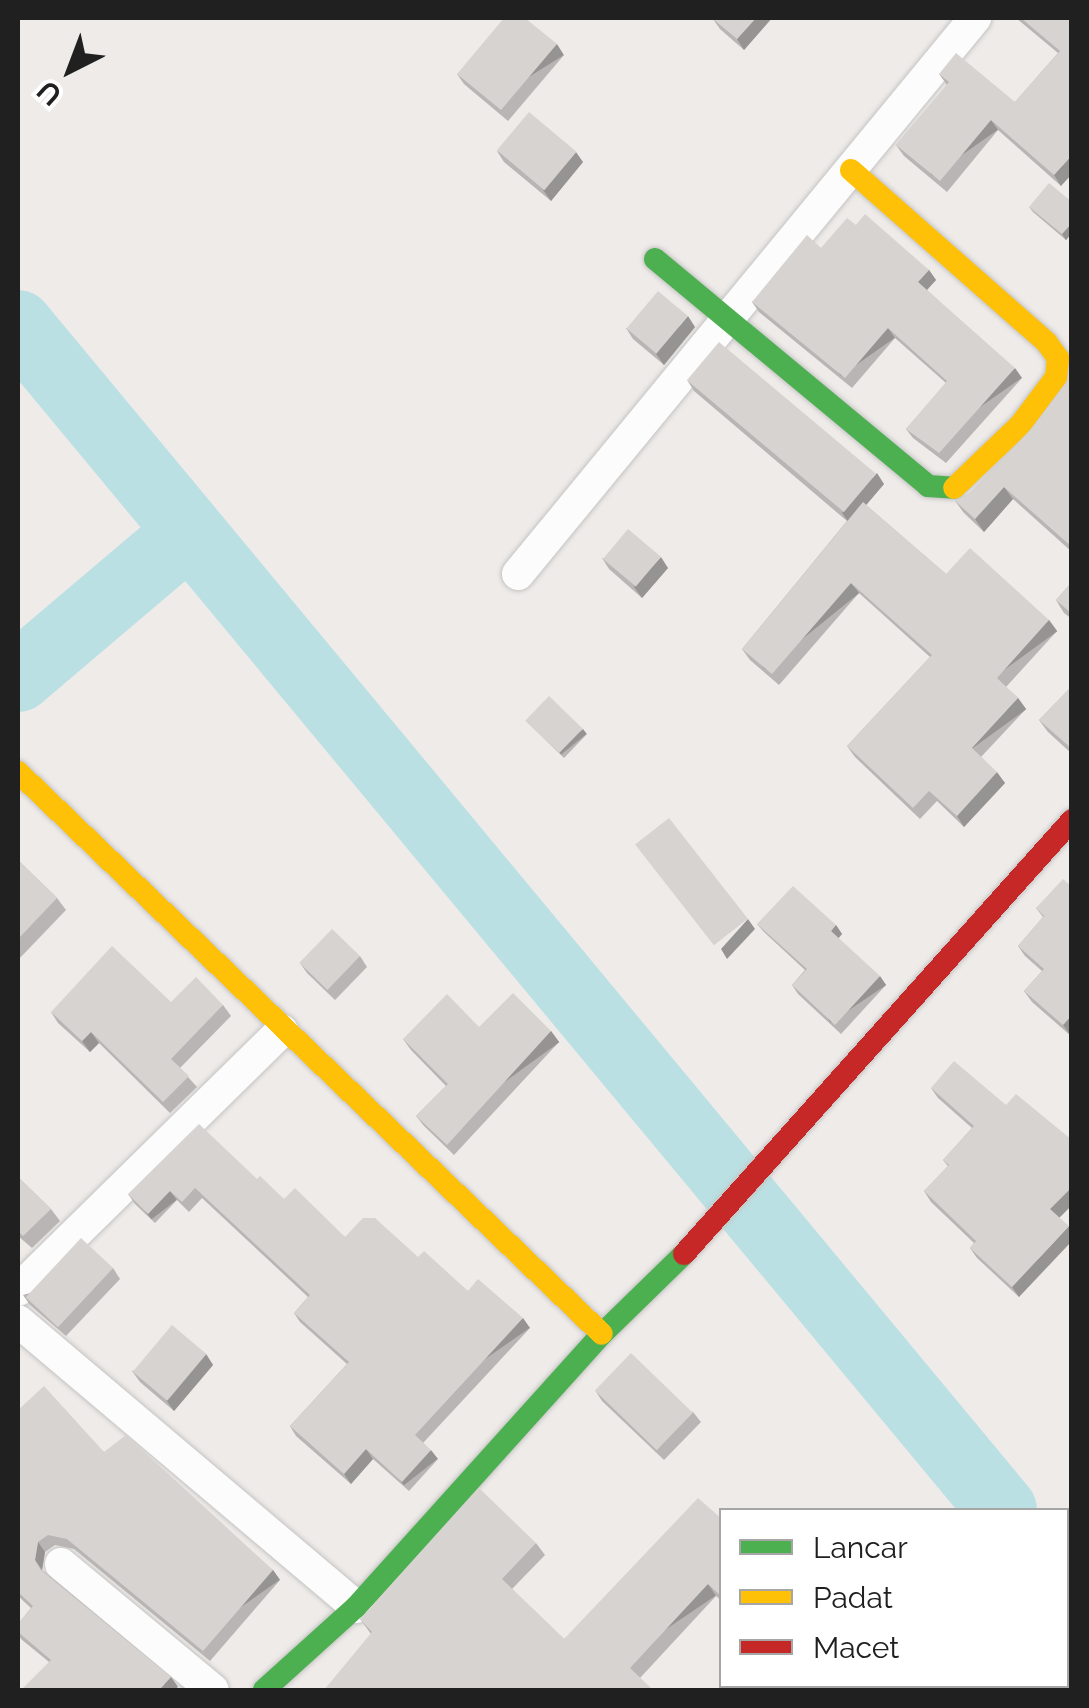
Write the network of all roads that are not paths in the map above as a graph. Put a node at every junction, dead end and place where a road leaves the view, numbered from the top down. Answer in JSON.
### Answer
{"nodes":[{"id":1,"x":976,"y":18,"type":"edge"},
{"id":2,"x":850,"y":170,"type":"junction"},
{"id":3,"x":655,"y":259,"type":"dead end"},
{"id":4,"x":728,"y":322,"type":"junction"},
{"id":5,"x":518,"y":574,"type":"dead end"},
{"id":6,"x":18,"y":772,"type":"edge"},
{"id":7,"x":1072,"y":820,"type":"edge"},
{"id":8,"x":282,"y":1031,"type":"junction"},
{"id":9,"x":18,"y":1290,"type":"edge"},
{"id":10,"x":18,"y":1321,"type":"edge"},
{"id":11,"x":602,"y":1334,"type":"junction"},
{"id":12,"x":61,"y":1564,"type":"dead end"},
{"id":13,"x":356,"y":1607,"type":"junction"},
{"id":14,"x":214,"y":1690,"type":"edge"},
{"id":15,"x":264,"y":1690,"type":"edge"}],
"edges":[{"from":1,"to":2,"type":"street"},
{"from":2,"to":4,"type":"street"},
{"from":2,"to":4,"type":"street"},
{"from":3,"to":4,"type":"street"},
{"from":4,"to":5,"type":"street"},
{"from":6,"to":8,"type":"street"},
{"from":7,"to":11,"type":"street"},
{"from":8,"to":9,"type":"street"},
{"from":8,"to":11,"type":"street"},
{"from":10,"to":13,"type":"street"},
{"from":11,"to":13,"type":"street"},
{"from":12,"to":14,"type":"street"},
{"from":13,"to":15,"type":"street"}]}
